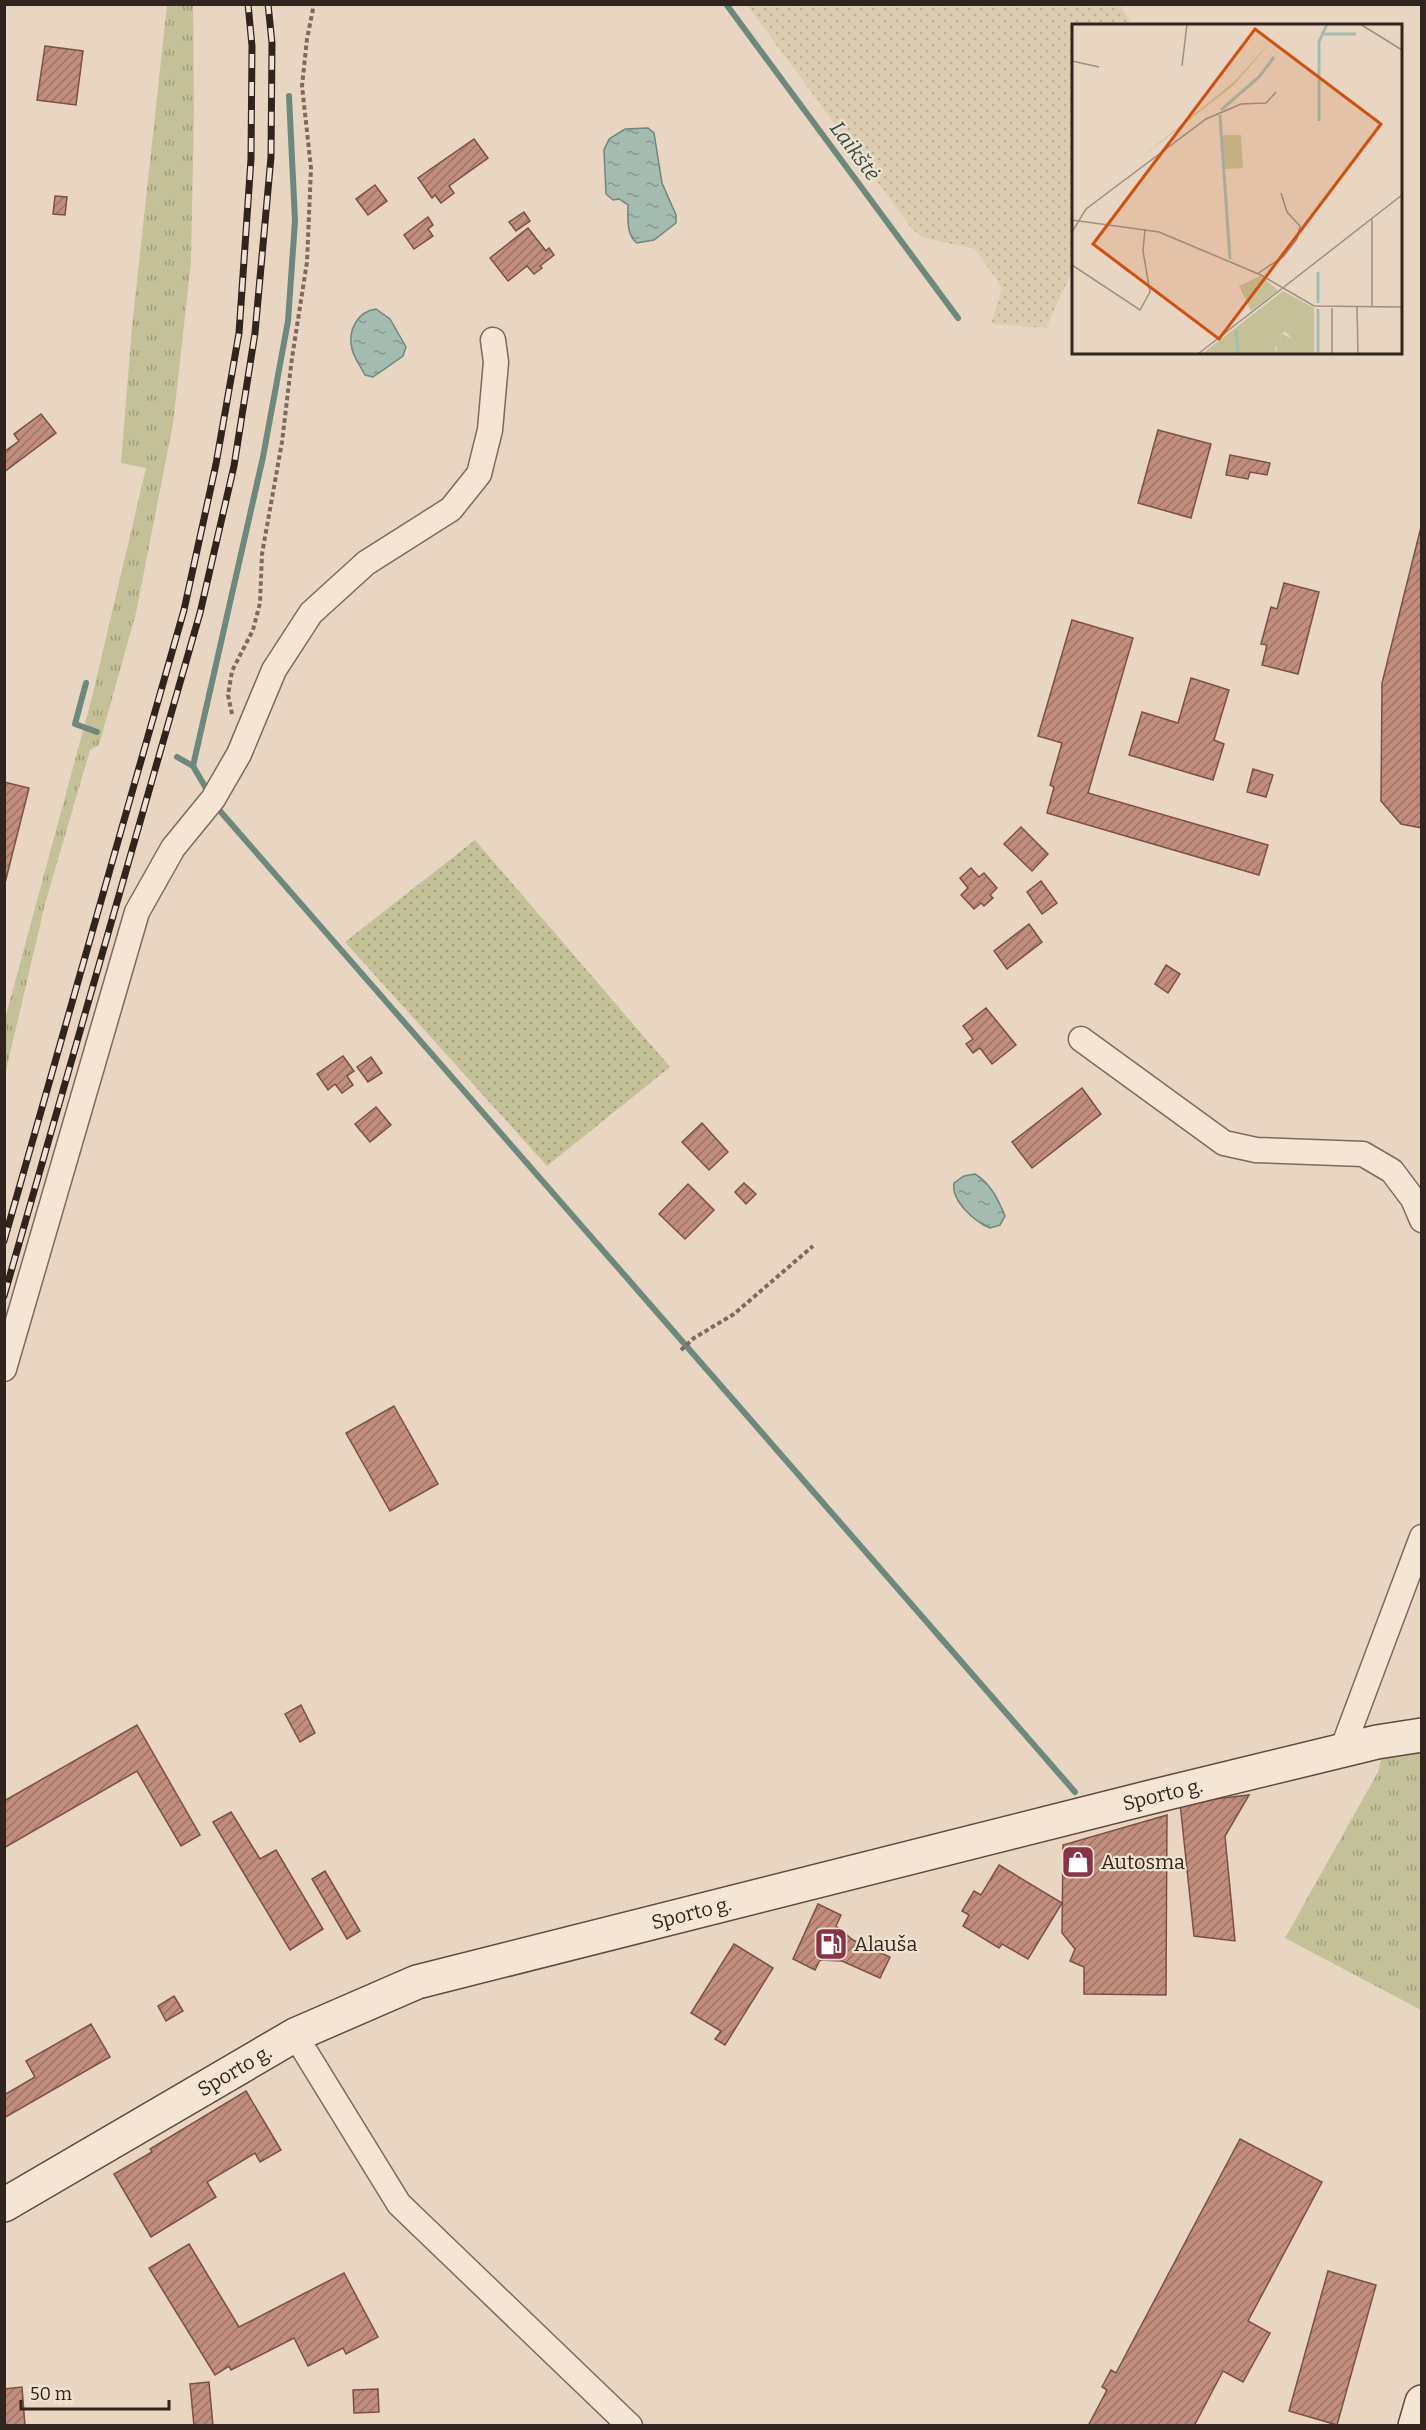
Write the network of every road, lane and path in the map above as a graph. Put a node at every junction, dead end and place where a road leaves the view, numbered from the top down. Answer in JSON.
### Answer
{"nodes":[{"id":1,"x":314,"y":4,"type":"edge"},
{"id":2,"x":493,"y":340,"type":"dead end"},
{"id":3,"x":244,"y":742,"type":"junction"},
{"id":4,"x":1081,"y":1040,"type":"dead end"},
{"id":5,"x":1422,"y":1220,"type":"edge"},
{"id":6,"x":813,"y":1246,"type":"dead end"},
{"id":7,"x":681,"y":1350,"type":"dead end"},
{"id":8,"x":4,"y":1369,"type":"edge"},
{"id":9,"x":1422,"y":1537,"type":"edge"},
{"id":10,"x":1422,"y":1735,"type":"edge"},
{"id":11,"x":1342,"y":1750,"type":"junction"},
{"id":12,"x":296,"y":2035,"type":"junction"},
{"id":13,"x":4,"y":2205,"type":"edge"},
{"id":14,"x":1422,"y":2402,"type":"edge"},
{"id":15,"x":630,"y":2426,"type":"edge"},
{"id":16,"x":1415,"y":2426,"type":"edge"}],
"edges":[{"from":1,"to":3,"type":"path"},
{"from":2,"to":3,"type":"street"},
{"from":3,"to":8,"type":"street"},
{"from":4,"to":5,"type":"street"},
{"from":6,"to":7,"type":"path"},
{"from":9,"to":11,"type":"street"},
{"from":10,"to":11,"type":"street","name":"Sporto g."},
{"from":11,"to":12,"type":"street","name":"Sporto g."},
{"from":12,"to":13,"type":"street","name":"Sporto g."},
{"from":12,"to":15,"type":"street"},
{"from":14,"to":16,"type":"street"}]}
